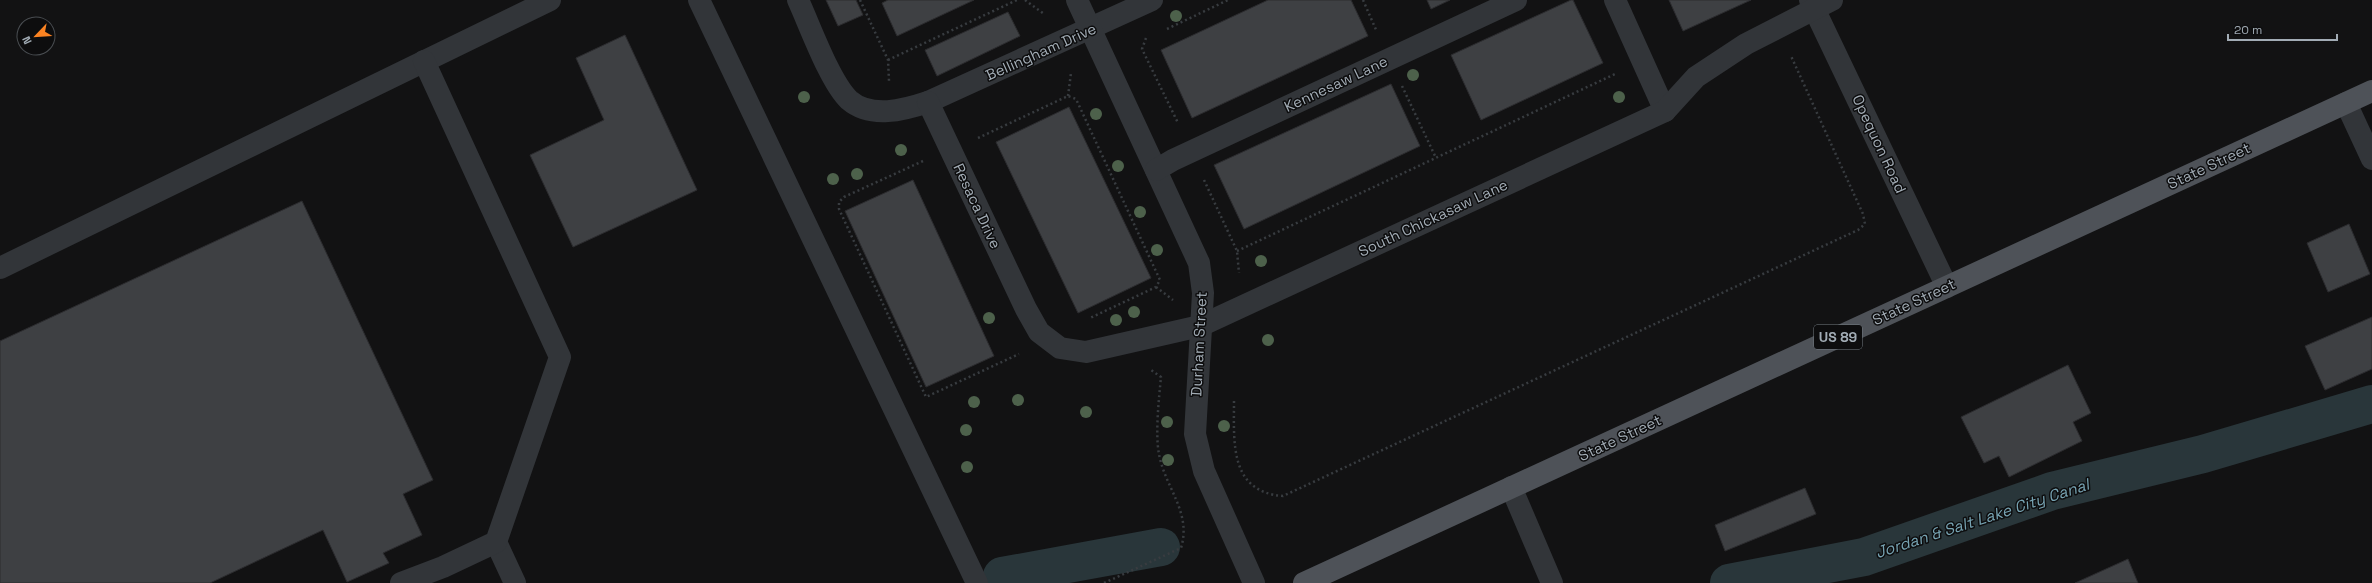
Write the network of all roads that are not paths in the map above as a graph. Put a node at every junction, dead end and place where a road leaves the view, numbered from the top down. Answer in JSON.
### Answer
{"nodes":[{"id":1,"x":550,"y":0,"type":"edge"},
{"id":2,"x":699,"y":0,"type":"edge"},
{"id":3,"x":798,"y":0,"type":"edge"},
{"id":4,"x":1076,"y":0,"type":"edge"},
{"id":5,"x":1152,"y":0,"type":"edge"},
{"id":6,"x":1516,"y":0,"type":"edge"},
{"id":7,"x":1614,"y":0,"type":"edge"},
{"id":8,"x":1819,"y":3,"type":"edge"},
{"id":9,"x":1090,"y":30,"type":"junction"},
{"id":10,"x":424,"y":61,"type":"junction"},
{"id":11,"x":2372,"y":91,"type":"edge"},
{"id":12,"x":928,"y":102,"type":"junction"},
{"id":13,"x":2346,"y":103,"type":"junction"},
{"id":14,"x":1665,"y":111,"type":"junction"},
{"id":15,"x":2372,"y":159,"type":"edge"},
{"id":16,"x":1156,"y":170,"type":"junction"},
{"id":17,"x":0,"y":268,"type":"edge"},
{"id":18,"x":1947,"y":287,"type":"junction"},
{"id":19,"x":1200,"y":326,"type":"junction"},
{"id":20,"x":1512,"y":488,"type":"junction"},
{"id":21,"x":496,"y":542,"type":"junction"},
{"id":22,"x":400,"y":583,"type":"edge"},
{"id":23,"x":515,"y":583,"type":"edge"},
{"id":24,"x":977,"y":583,"type":"edge"},
{"id":25,"x":1254,"y":583,"type":"edge"},
{"id":26,"x":1304,"y":583,"type":"edge"},
{"id":27,"x":1552,"y":583,"type":"edge"}],
"edges":[{"from":1,"to":10,"type":"street"},
{"from":2,"to":24,"type":"street"},
{"from":3,"to":12,"type":"street"},
{"from":4,"to":9,"type":"street","name":"Durham Street"},
{"from":5,"to":9,"type":"street","name":"Bellingham Drive"},
{"from":6,"to":16,"type":"street","name":"Kennesaw Lane"},
{"from":7,"to":14,"type":"street"},
{"from":8,"to":14,"type":"street"},
{"from":8,"to":18,"type":"street","name":"Opequon Road"},
{"from":9,"to":12,"type":"street","name":"Bellingham Drive"},
{"from":9,"to":16,"type":"street","name":"Durham Street"},
{"from":10,"to":17,"type":"street"},
{"from":10,"to":21,"type":"street"},
{"from":11,"to":13,"type":"main road","name":"State Street","number":"US 89"},
{"from":12,"to":19,"type":"street","name":"Resaca Drive"},
{"from":13,"to":15,"type":"street"},
{"from":13,"to":18,"type":"main road","name":"State Street","number":"US 89"},
{"from":14,"to":19,"type":"street","name":"South Chickasaw Lane"},
{"from":16,"to":19,"type":"street","name":"Durham Street"},
{"from":18,"to":20,"type":"main road","name":"State Street","number":"US 89"},
{"from":19,"to":25,"type":"street","name":"Durham Street"},
{"from":20,"to":26,"type":"main road","name":"State Street","number":"US 89"},
{"from":20,"to":27,"type":"street"},
{"from":21,"to":22,"type":"street"},
{"from":21,"to":23,"type":"street"}]}
